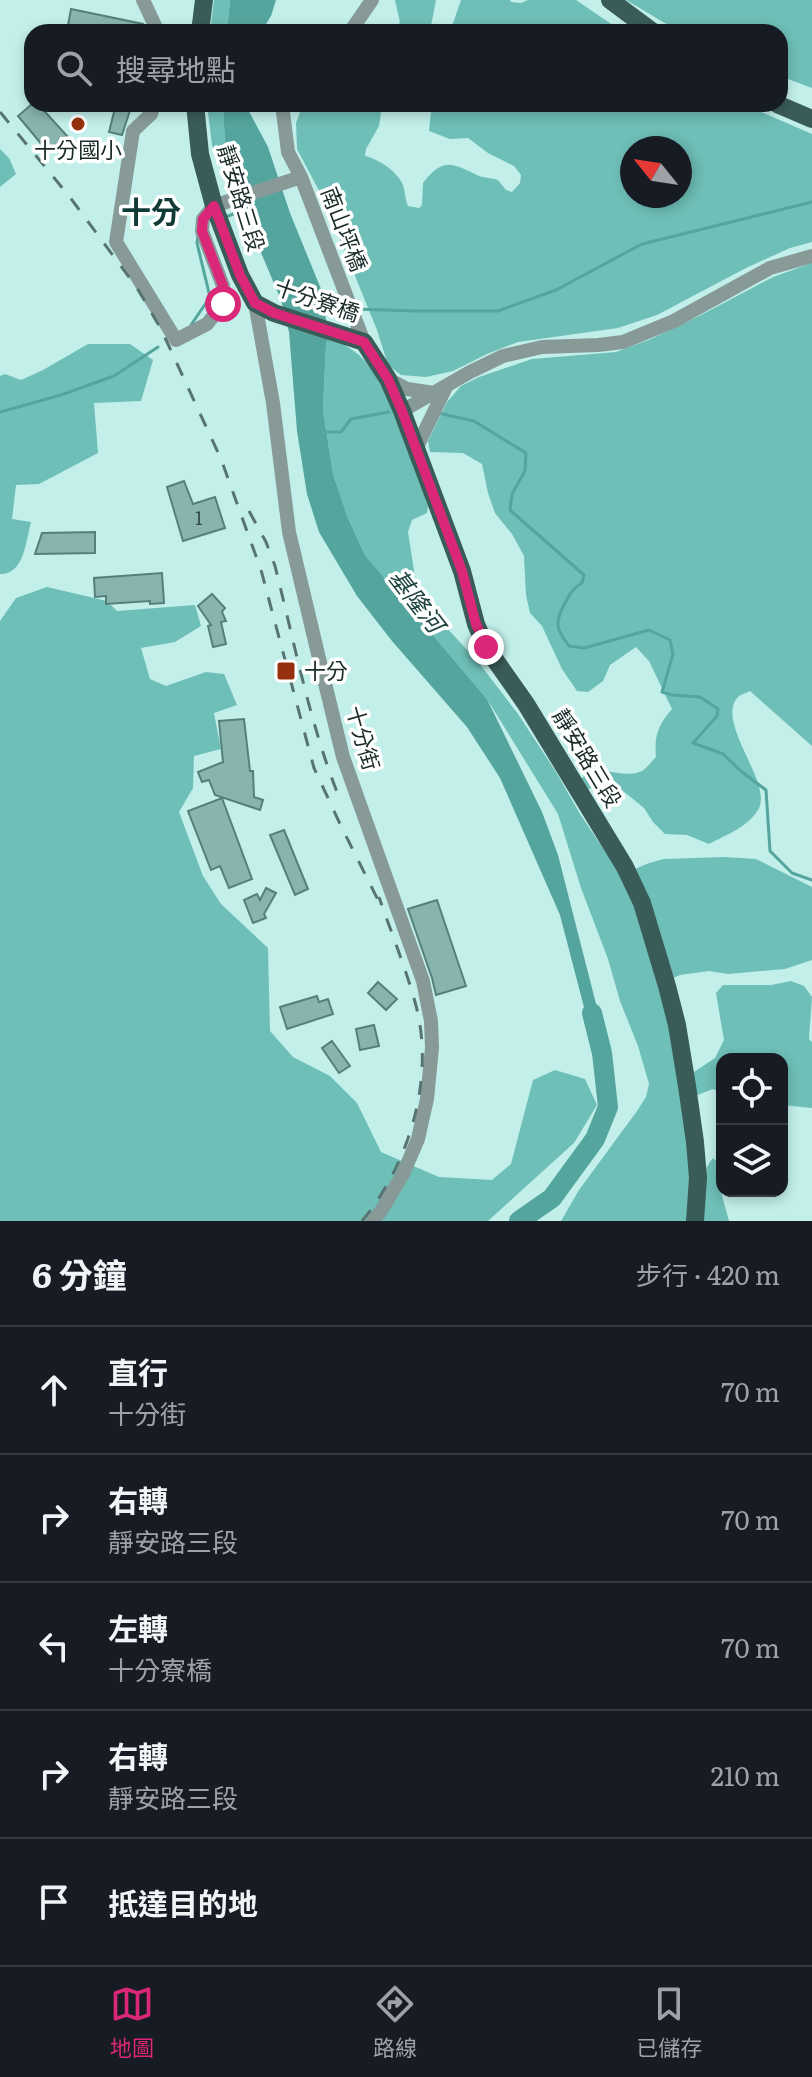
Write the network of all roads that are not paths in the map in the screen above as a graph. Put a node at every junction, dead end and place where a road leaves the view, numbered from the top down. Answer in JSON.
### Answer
{"nodes":[{"id":1,"x":143,"y":0,"type":"edge"},
{"id":2,"x":204,"y":0,"type":"edge"},
{"id":3,"x":372,"y":0,"type":"edge"},
{"id":4,"x":610,"y":0,"type":"edge"},
{"id":5,"x":154,"y":24,"type":"edge"},
{"id":6,"x":201,"y":24,"type":"edge"},
{"id":7,"x":356,"y":24,"type":"edge"},
{"id":8,"x":642,"y":24,"type":"edge"},
{"id":9,"x":788,"y":109,"type":"edge"},
{"id":10,"x":152,"y":112,"type":"edge"},
{"id":11,"x":196,"y":112,"type":"edge"},
{"id":12,"x":283,"y":112,"type":"edge"},
{"id":13,"x":812,"y":119,"type":"edge"},
{"id":14,"x":301,"y":177,"type":"junction"},
{"id":15,"x":214,"y":206,"type":"junction"},
{"id":16,"x":812,"y":256,"type":"edge"},
{"id":17,"x":255,"y":303,"type":"junction"},
{"id":18,"x":364,"y":342,"type":"junction"},
{"id":19,"x":388,"y":379,"type":"junction"},
{"id":20,"x":440,"y":390,"type":"junction"},
{"id":21,"x":402,"y":411,"type":"junction"},
{"id":22,"x":416,"y":449,"type":"junction"},
{"id":23,"x":373,"y":1221,"type":"edge"},
{"id":24,"x":695,"y":1221,"type":"edge"}],
"edges":[{"from":1,"to":5,"type":"street"},
{"from":2,"to":6,"type":"main road"},
{"from":3,"to":7,"type":"street"},
{"from":4,"to":8,"type":"main road"},
{"from":9,"to":13,"type":"main road"},
{"from":10,"to":15,"type":"street"},
{"from":11,"to":15,"type":"main road","name":"靜安路三段"},
{"from":12,"to":14,"type":"street","name":"南山坪橋"},
{"from":14,"to":15,"type":"street"},
{"from":14,"to":18,"type":"street","name":"南山坪橋"},
{"from":15,"to":17,"type":"main road","name":"靜安路三段"},
{"from":16,"to":20,"type":"street"},
{"from":17,"to":18,"type":"main road","name":"十分寮橋"},
{"from":17,"to":23,"type":"street","name":"十分街"},
{"from":18,"to":19,"type":"main road","name":"靜安路三段"},
{"from":19,"to":20,"type":"street"},
{"from":19,"to":21,"type":"main road","name":"靜安路三段"},
{"from":20,"to":21,"type":"street"},
{"from":20,"to":22,"type":"street"},
{"from":21,"to":22,"type":"main road","name":"靜安路三段"},
{"from":22,"to":24,"type":"main road","name":"靜安路三段"}]}
